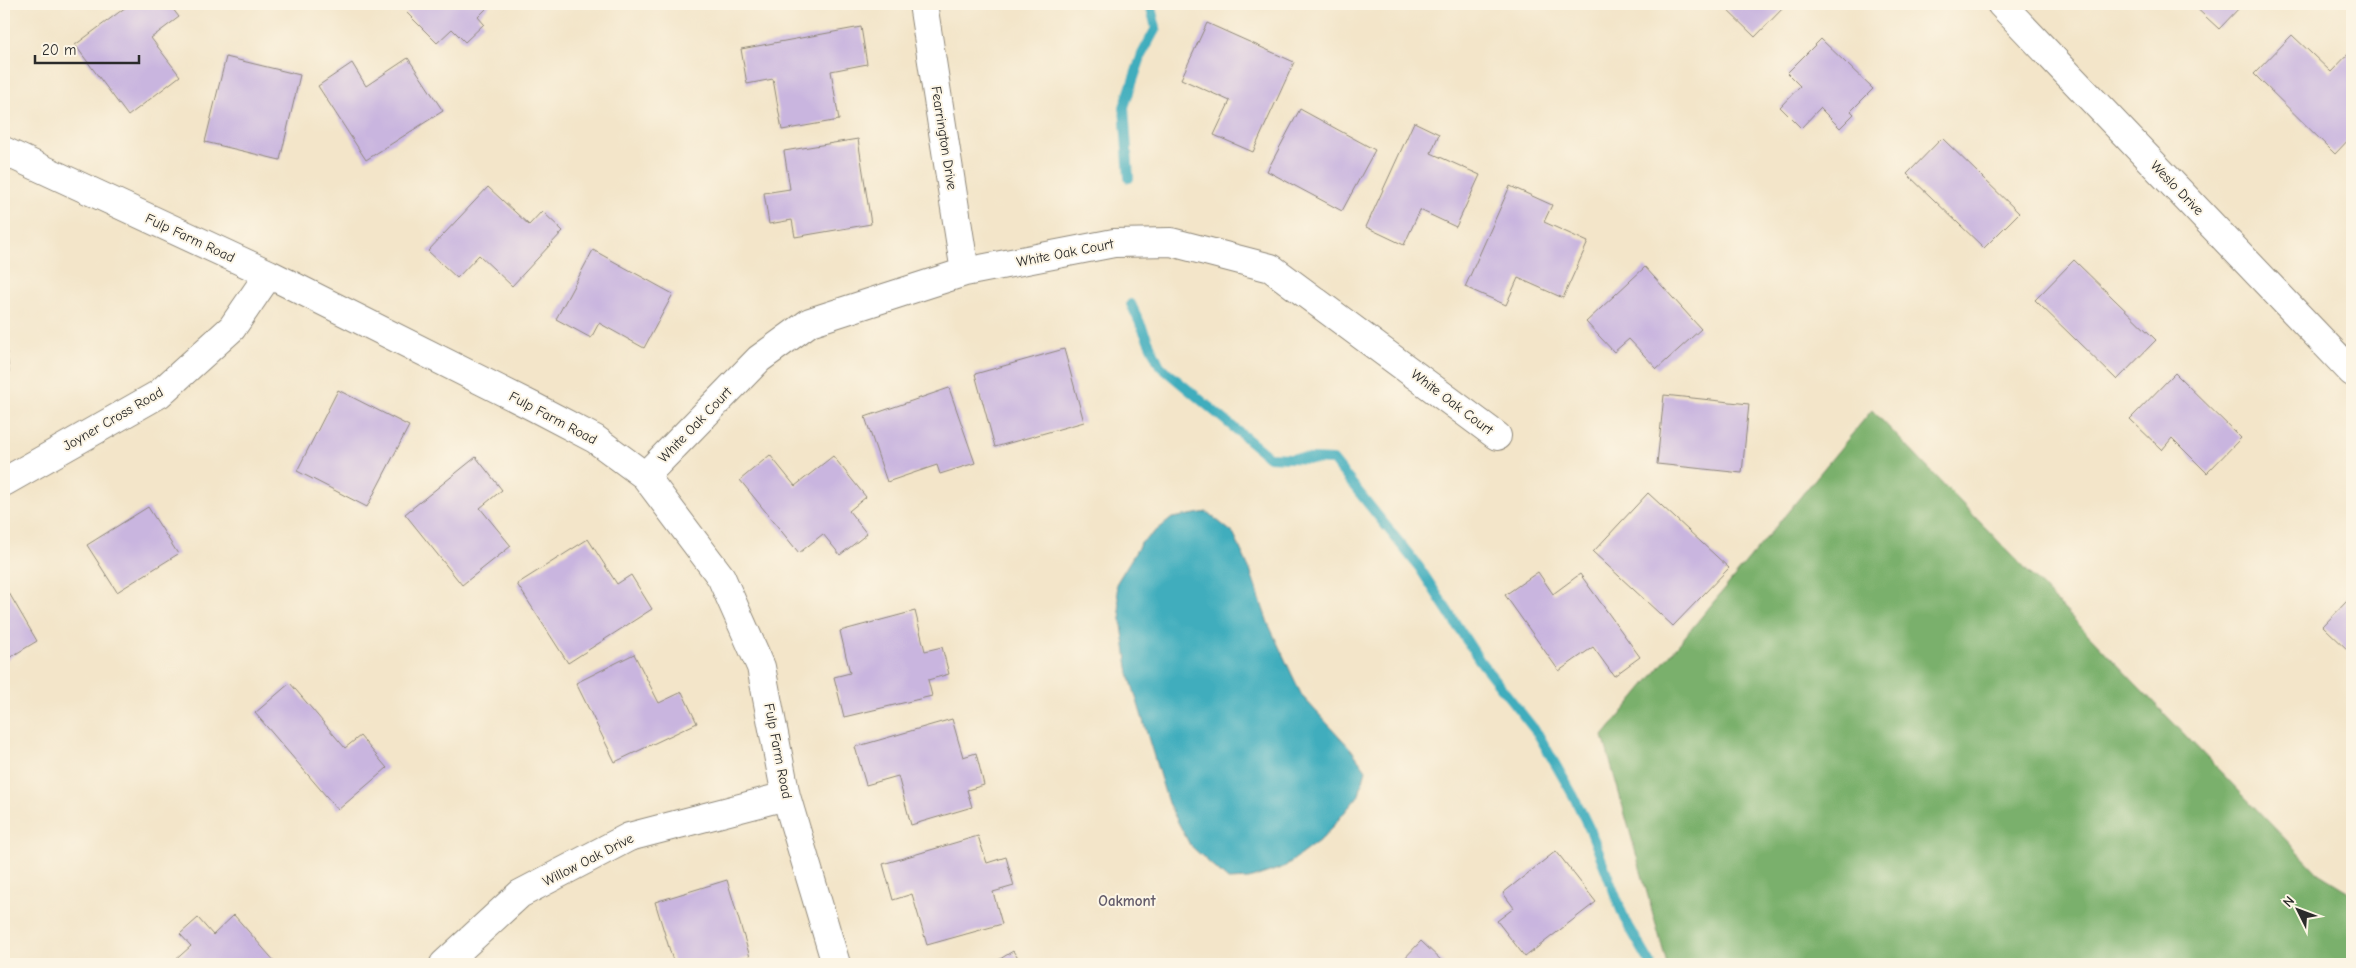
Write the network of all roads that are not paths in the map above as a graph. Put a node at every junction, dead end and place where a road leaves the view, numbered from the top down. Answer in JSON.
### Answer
{"nodes":[{"id":1,"x":923,"y":4,"type":"edge"},
{"id":2,"x":2001,"y":4,"type":"edge"},
{"id":3,"x":4,"y":150,"type":"edge"},
{"id":4,"x":965,"y":272,"type":"junction"},
{"id":5,"x":269,"y":274,"type":"junction"},
{"id":6,"x":2352,"y":372,"type":"edge"},
{"id":7,"x":1497,"y":436,"type":"dead end"},
{"id":8,"x":645,"y":476,"type":"junction"},
{"id":9,"x":4,"y":482,"type":"edge"},
{"id":10,"x":786,"y":796,"type":"junction"},
{"id":11,"x":444,"y":964,"type":"edge"},
{"id":12,"x":836,"y":964,"type":"edge"}],
"edges":[{"from":1,"to":4,"type":"street","name":"Fearrington Drive"},
{"from":2,"to":6,"type":"street","name":"Weslo Drive"},
{"from":3,"to":5,"type":"street","name":"Fulp Farm Road"},
{"from":4,"to":7,"type":"street","name":"White Oak Court"},
{"from":4,"to":8,"type":"street","name":"White Oak Court"},
{"from":5,"to":8,"type":"street","name":"Fulp Farm Road"},
{"from":5,"to":9,"type":"street","name":"Joyner Cross Road"},
{"from":8,"to":10,"type":"street","name":"Fulp Farm Road"},
{"from":10,"to":11,"type":"street","name":"Willow Oak Drive"},
{"from":10,"to":12,"type":"street","name":"Fulp Farm Road"}]}
